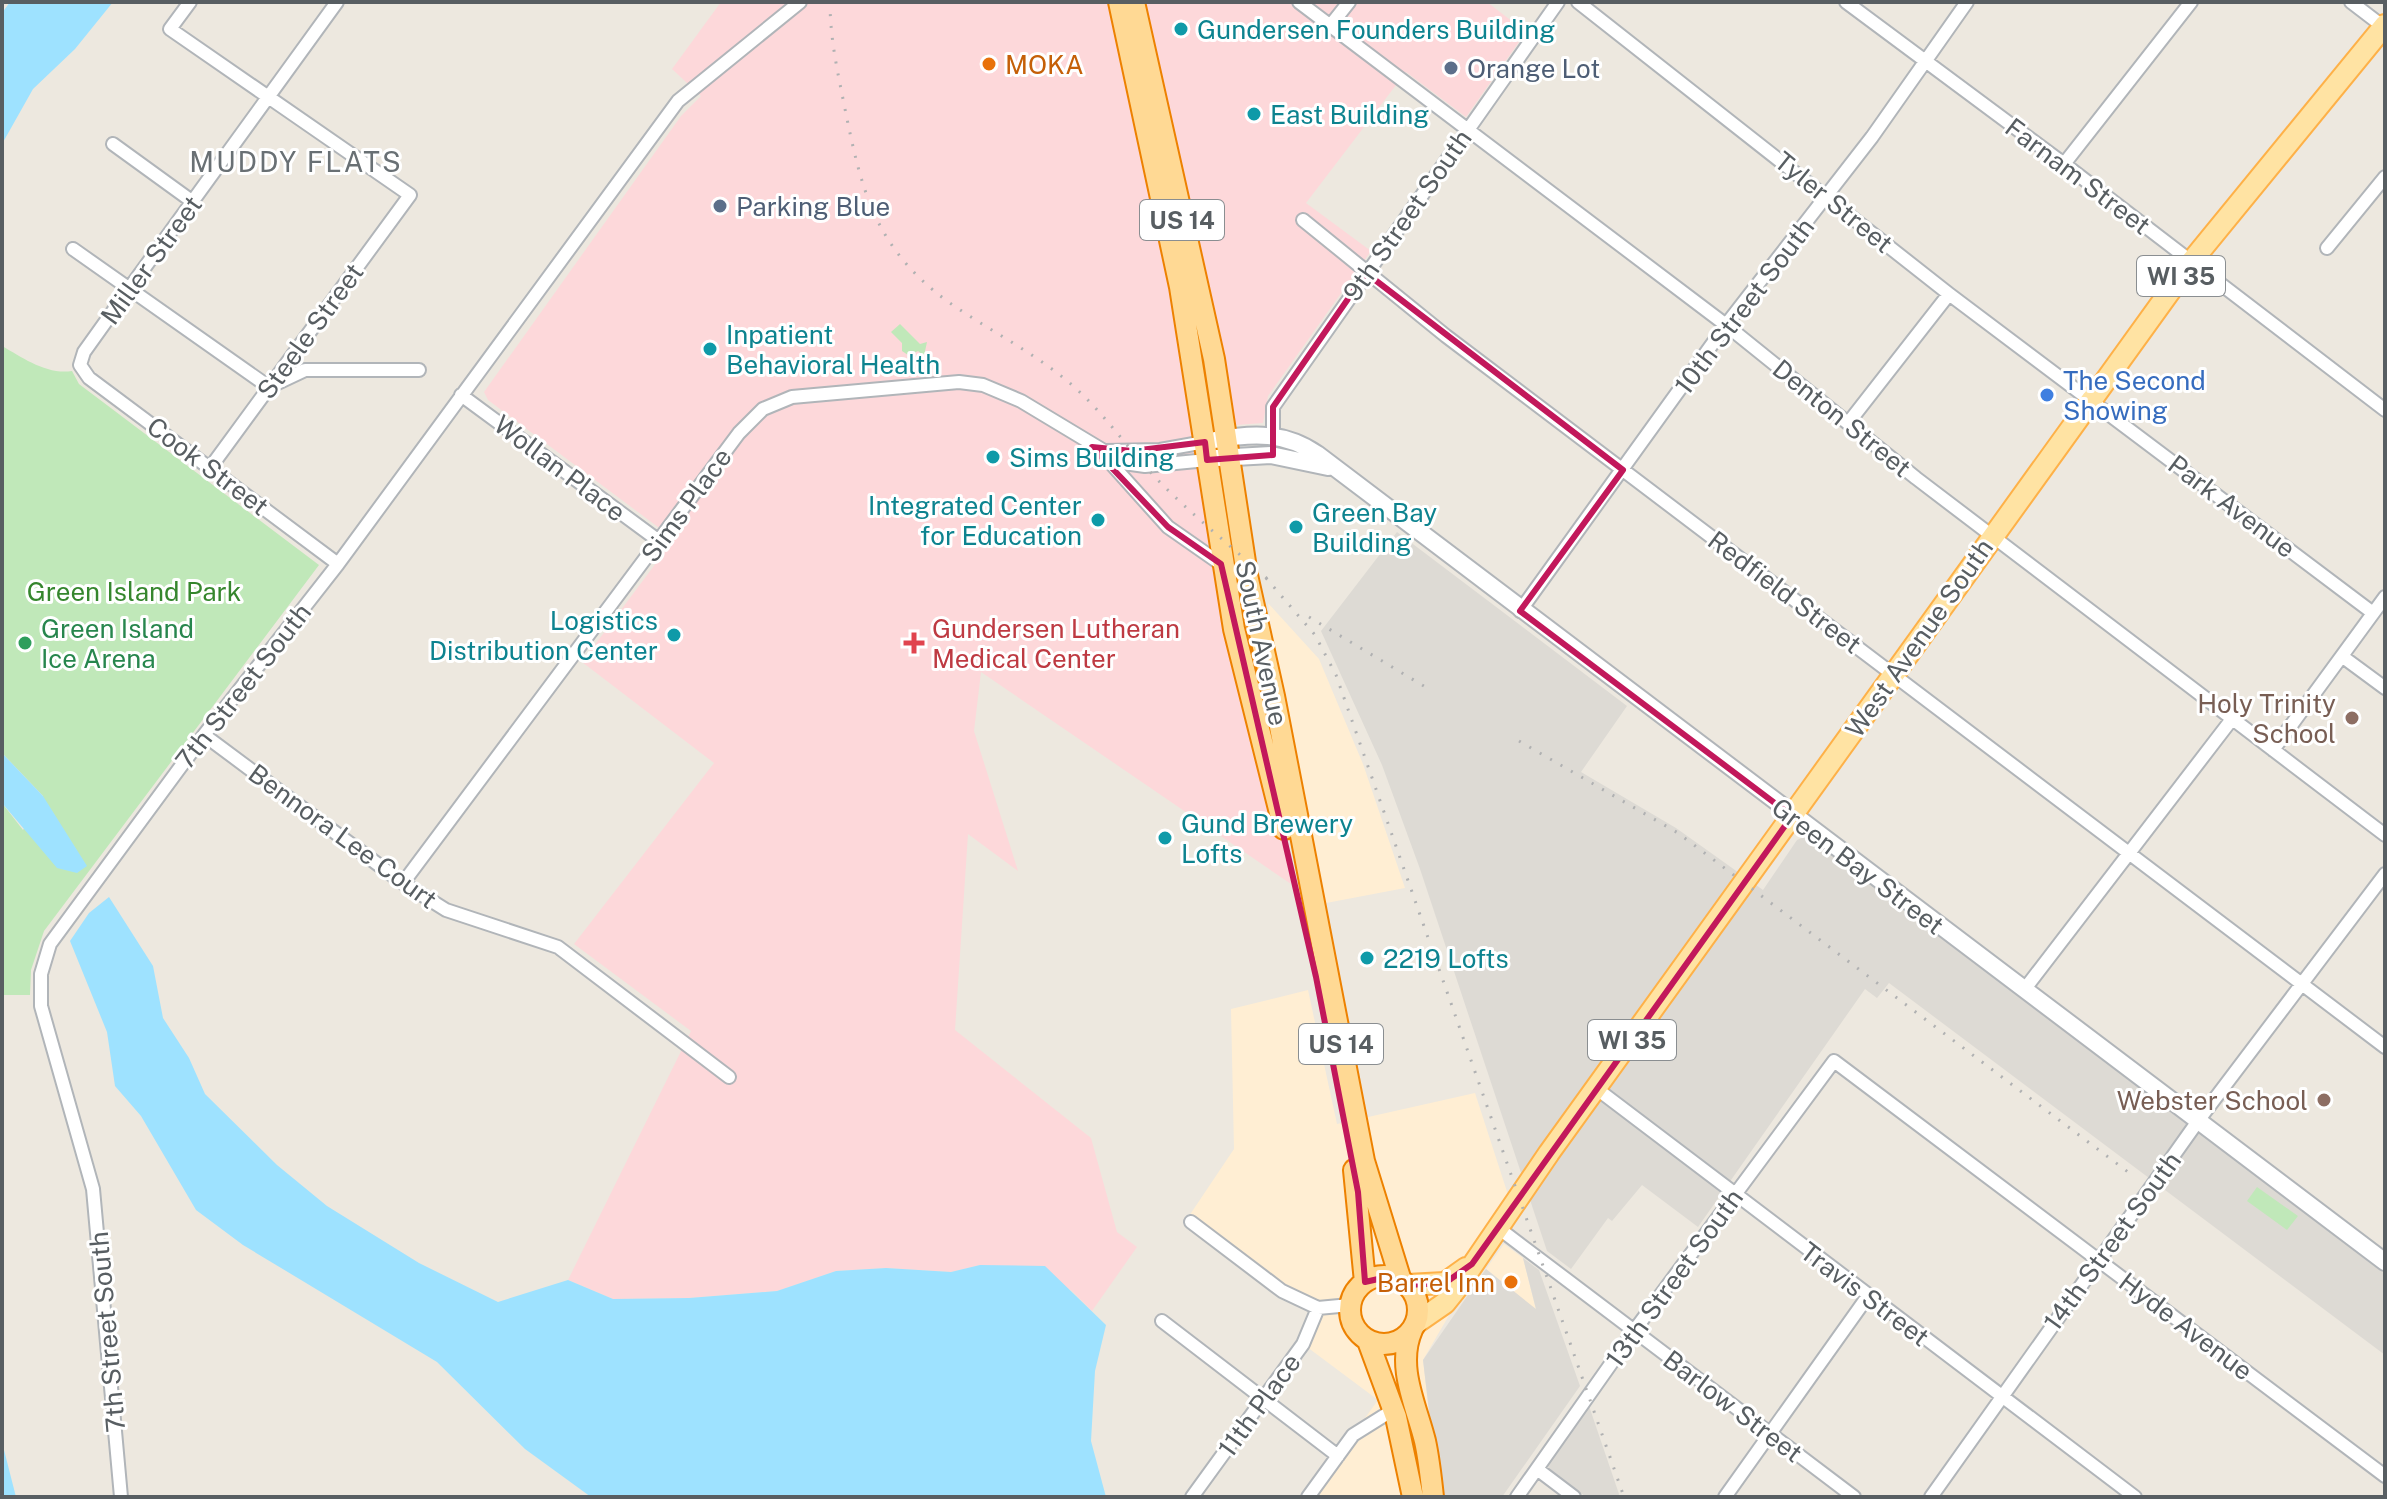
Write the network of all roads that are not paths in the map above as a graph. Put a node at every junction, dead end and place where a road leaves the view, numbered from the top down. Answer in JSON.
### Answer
{"nodes":[{"id":1,"x":190,"y":2,"type":"edge"},
{"id":2,"x":337,"y":2,"type":"edge"},
{"id":3,"x":800,"y":2,"type":"edge"},
{"id":4,"x":1119,"y":2,"type":"edge"},
{"id":5,"x":1134,"y":2,"type":"edge"},
{"id":6,"x":1299,"y":2,"type":"edge"},
{"id":7,"x":1349,"y":2,"type":"edge"},
{"id":8,"x":1558,"y":2,"type":"edge"},
{"id":9,"x":1578,"y":2,"type":"edge"},
{"id":10,"x":1846,"y":2,"type":"edge"},
{"id":11,"x":1967,"y":2,"type":"edge"},
{"id":12,"x":2191,"y":2,"type":"edge"},
{"id":13,"x":2351,"y":2,"type":"edge"},
{"id":14,"x":1330,"y":26,"type":"junction"},
{"id":15,"x":2385,"y":26,"type":"edge"},
{"id":16,"x":1925,"y":62,"type":"junction"},
{"id":17,"x":270,"y":96,"type":"junction"},
{"id":18,"x":1468,"y":129,"type":"junction"},
{"id":19,"x":113,"y":144,"type":"dead end"},
{"id":20,"x":2064,"y":164,"type":"junction"},
{"id":21,"x":2385,"y":177,"type":"edge"},
{"id":22,"x":1828,"y":196,"type":"junction"},
{"id":23,"x":193,"y":202,"type":"junction"},
{"id":24,"x":1303,"y":220,"type":"dead end"},
{"id":25,"x":2327,"y":248,"type":"dead end"},
{"id":26,"x":73,"y":249,"type":"dead end"},
{"id":27,"x":2191,"y":262,"type":"junction"},
{"id":28,"x":1366,"y":273,"type":"junction"},
{"id":29,"x":129,"y":289,"type":"junction"},
{"id":30,"x":1949,"y":294,"type":"junction"},
{"id":31,"x":1726,"y":325,"type":"junction"},
{"id":32,"x":80,"y":365,"type":"joint"},
{"id":33,"x":419,"y":370,"type":"dead end"},
{"id":34,"x":269,"y":387,"type":"junction"},
{"id":35,"x":461,"y":395,"type":"junction"},
{"id":36,"x":2091,"y":399,"type":"junction"},
{"id":37,"x":2385,"y":410,"type":"edge"},
{"id":38,"x":1849,"y":422,"type":"junction"},
{"id":39,"x":1273,"y":435,"type":"junction"},
{"id":40,"x":1228,"y":447,"type":"junction"},
{"id":41,"x":1098,"y":449,"type":"junction"},
{"id":42,"x":1206,"y":451,"type":"junction"},
{"id":43,"x":210,"y":468,"type":"junction"},
{"id":44,"x":1333,"y":468,"type":"junction"},
{"id":45,"x":1623,"y":470,"type":"junction"},
{"id":46,"x":1992,"y":535,"type":"junction"},
{"id":47,"x":659,"y":541,"type":"junction"},
{"id":48,"x":338,"y":564,"type":"junction"},
{"id":49,"x":1221,"y":564,"type":"junction"},
{"id":50,"x":2385,"y":597,"type":"edge"},
{"id":51,"x":1520,"y":611,"type":"junction"},
{"id":52,"x":2373,"y":613,"type":"junction"},
{"id":53,"x":2343,"y":657,"type":"junction"},
{"id":54,"x":1894,"y":674,"type":"junction"},
{"id":55,"x":2385,"y":688,"type":"edge"},
{"id":56,"x":2232,"y":719,"type":"junction"},
{"id":57,"x":204,"y":735,"type":"junction"},
{"id":58,"x":2273,"y":750,"type":"junction"},
{"id":59,"x":1792,"y":816,"type":"junction"},
{"id":60,"x":2385,"y":835,"type":"edge"},
{"id":61,"x":2129,"y":853,"type":"junction"},
{"id":62,"x":2385,"y":874,"type":"edge"},
{"id":63,"x":403,"y":883,"type":"junction"},
{"id":64,"x":2302,"y":984,"type":"junction"},
{"id":65,"x":2024,"y":990,"type":"junction"},
{"id":66,"x":2385,"y":1047,"type":"edge"},
{"id":67,"x":1834,"y":1061,"type":"joint"},
{"id":68,"x":729,"y":1077,"type":"dead end"},
{"id":69,"x":1597,"y":1089,"type":"junction"},
{"id":70,"x":2198,"y":1121,"type":"junction"},
{"id":71,"x":1735,"y":1194,"type":"junction"},
{"id":72,"x":1191,"y":1222,"type":"dead end"},
{"id":73,"x":1497,"y":1227,"type":"junction"},
{"id":74,"x":2098,"y":1261,"type":"junction"},
{"id":75,"x":2385,"y":1262,"type":"edge"},
{"id":76,"x":1472,"y":1264,"type":"junction"},
{"id":77,"x":1365,"y":1282,"type":"junction"},
{"id":78,"x":1404,"y":1283,"type":"junction"},
{"id":79,"x":1868,"y":1296,"type":"junction"},
{"id":80,"x":1350,"y":1305,"type":"junction"},
{"id":81,"x":1318,"y":1308,"type":"junction"},
{"id":82,"x":1162,"y":1321,"type":"dead end"},
{"id":83,"x":1414,"y":1326,"type":"junction"},
{"id":84,"x":1634,"y":1331,"type":"junction"},
{"id":85,"x":1368,"y":1341,"type":"junction"},
{"id":86,"x":2003,"y":1395,"type":"junction"},
{"id":87,"x":1264,"y":1398,"type":"junction"},
{"id":88,"x":1393,"y":1410,"type":"junction"},
{"id":89,"x":1769,"y":1433,"type":"junction"},
{"id":90,"x":1338,"y":1456,"type":"junction"},
{"id":91,"x":1537,"y":1469,"type":"junction"},
{"id":92,"x":2385,"y":1476,"type":"edge"},
{"id":93,"x":2132,"y":1496,"type":"edge"},
{"id":94,"x":121,"y":1497,"type":"edge"},
{"id":95,"x":1192,"y":1497,"type":"edge"},
{"id":96,"x":1308,"y":1497,"type":"edge"},
{"id":97,"x":1413,"y":1497,"type":"edge"},
{"id":98,"x":1433,"y":1497,"type":"edge"},
{"id":99,"x":1517,"y":1497,"type":"edge"},
{"id":100,"x":1574,"y":1497,"type":"edge"},
{"id":101,"x":1725,"y":1497,"type":"edge"},
{"id":102,"x":1854,"y":1497,"type":"edge"},
{"id":103,"x":1931,"y":1497,"type":"edge"}],
"edges":[{"from":1,"to":17,"type":"street"},
{"from":2,"to":17,"type":"street","name":"Miller Street"},
{"from":3,"to":35,"type":"street","name":"7th Street South"},
{"from":4,"to":42,"type":"highway","name":"South Avenue","number":"US 14"},
{"from":5,"to":40,"type":"highway","name":"South Avenue","number":"US 14"},
{"from":6,"to":14,"type":"street","name":"Denton Street"},
{"from":7,"to":14,"type":"street"},
{"from":8,"to":18,"type":"street","name":"9th Street South"},
{"from":9,"to":22,"type":"street","name":"Tyler Street"},
{"from":10,"to":16,"type":"street","name":"Farnam Street"},
{"from":11,"to":16,"type":"street","name":"10th Street South"},
{"from":12,"to":20,"type":"street"},
{"from":13,"to":15,"type":"street"},
{"from":14,"to":18,"type":"street","name":"Denton Street"},
{"from":15,"to":27,"type":"main road","name":"West Avenue South","number":"WI 35"},
{"from":16,"to":20,"type":"street","name":"Farnam Street"},
{"from":16,"to":22,"type":"street","name":"10th Street South"},
{"from":17,"to":23,"type":"street","name":"Miller Street"},
{"from":17,"to":34,"type":"street","name":"Steele Street"},
{"from":18,"to":28,"type":"street","name":"9th Street South"},
{"from":18,"to":31,"type":"street","name":"Denton Street"},
{"from":19,"to":23,"type":"street"},
{"from":20,"to":27,"type":"street","name":"Farnam Street"},
{"from":21,"to":25,"type":"street"},
{"from":22,"to":30,"type":"street","name":"Tyler Street"},
{"from":22,"to":31,"type":"street","name":"10th Street South"},
{"from":23,"to":29,"type":"street","name":"Miller Street"},
{"from":24,"to":28,"type":"street","name":"Redfield Street"},
{"from":26,"to":29,"type":"street"},
{"from":27,"to":36,"type":"main road","name":"West Avenue South","number":"WI 35"},
{"from":27,"to":37,"type":"street","name":"Farnam Street"},
{"from":28,"to":39,"type":"street","name":"9th Street South"},
{"from":28,"to":45,"type":"street","name":"Redfield Street"},
{"from":29,"to":32,"type":"street","name":"Miller Street"},
{"from":29,"to":34,"type":"street"},
{"from":30,"to":36,"type":"street","name":"Tyler Street"},
{"from":30,"to":38,"type":"street"},
{"from":31,"to":38,"type":"street","name":"Denton Street"},
{"from":31,"to":45,"type":"street","name":"10th Street South"},
{"from":32,"to":43,"type":"street","name":"Cook Street"},
{"from":33,"to":34,"type":"street"},
{"from":34,"to":43,"type":"street","name":"Steele Street"},
{"from":35,"to":47,"type":"street","name":"Wollan Place"},
{"from":35,"to":48,"type":"street","name":"7th Street South"},
{"from":36,"to":46,"type":"main road","name":"West Avenue South","number":"WI 35"},
{"from":36,"to":52,"type":"street","name":"Park Avenue"},
{"from":38,"to":46,"type":"street","name":"Denton Street"},
{"from":39,"to":40,"type":"street","name":"Green Bay Street"},
{"from":39,"to":44,"type":"street","name":"Green Bay Street"},
{"from":40,"to":42,"type":"street","name":"Green Bay Street"},
{"from":40,"to":44,"type":"street","name":"Green Bay Street"},
{"from":40,"to":78,"type":"highway","name":"South Avenue","number":"US 14"},
{"from":41,"to":42,"type":"street"},
{"from":41,"to":42,"type":"street","name":"Sims Place"},
{"from":41,"to":47,"type":"street","name":"Sims Place"},
{"from":41,"to":49,"type":"street","name":"Sims Place"},
{"from":42,"to":49,"type":"highway","name":"South Avenue","number":"US 14"},
{"from":43,"to":48,"type":"street","name":"Cook Street"},
{"from":44,"to":51,"type":"street","name":"Green Bay Street"},
{"from":45,"to":51,"type":"street","name":"10th Street South"},
{"from":45,"to":54,"type":"street","name":"Redfield Street"},
{"from":46,"to":54,"type":"main road","name":"West Avenue South","number":"WI 35"},
{"from":46,"to":56,"type":"street","name":"Denton Street"},
{"from":47,"to":63,"type":"street","name":"Sims Place"},
{"from":48,"to":57,"type":"street","name":"7th Street South"},
{"from":49,"to":77,"type":"highway","name":"South Avenue","number":"US 14"},
{"from":50,"to":52,"type":"street"},
{"from":51,"to":59,"type":"street","name":"Green Bay Street"},
{"from":52,"to":53,"type":"street"},
{"from":53,"to":55,"type":"street"},
{"from":53,"to":58,"type":"street"},
{"from":54,"to":59,"type":"main road","name":"West Avenue South","number":"WI 35"},
{"from":54,"to":61,"type":"street","name":"Redfield Street"},
{"from":56,"to":58,"type":"street","name":"Denton Street"},
{"from":56,"to":61,"type":"street"},
{"from":57,"to":63,"type":"street","name":"Bennora Lee Court"},
{"from":57,"to":94,"type":"street","name":"7th Street South"},
{"from":58,"to":60,"type":"street","name":"Denton Street"},
{"from":59,"to":65,"type":"street","name":"Green Bay Street"},
{"from":59,"to":69,"type":"main road","name":"West Avenue South","number":"WI 35"},
{"from":61,"to":64,"type":"street","name":"Redfield Street"},
{"from":61,"to":65,"type":"street"},
{"from":62,"to":64,"type":"street","name":"14th Street South"},
{"from":63,"to":68,"type":"street","name":"Bennora Lee Court"},
{"from":64,"to":66,"type":"street","name":"Redfield Street"},
{"from":64,"to":70,"type":"street","name":"14th Street South"},
{"from":65,"to":70,"type":"street","name":"Green Bay Street"},
{"from":67,"to":71,"type":"street","name":"13th Street South"},
{"from":67,"to":74,"type":"street","name":"Hyde Avenue"},
{"from":69,"to":71,"type":"street","name":"Travis Street"},
{"from":69,"to":73,"type":"main road","name":"West Avenue South","number":"WI 35"},
{"from":70,"to":74,"type":"street","name":"14th Street South"},
{"from":70,"to":75,"type":"street","name":"Green Bay Street"},
{"from":71,"to":79,"type":"street","name":"Travis Street"},
{"from":71,"to":84,"type":"street","name":"13th Street South"},
{"from":72,"to":81,"type":"street"},
{"from":73,"to":76,"type":"main road","name":"West Avenue South","number":"WI 35"},
{"from":73,"to":84,"type":"street","name":"Barlow Street"},
{"from":74,"to":86,"type":"street","name":"14th Street South"},
{"from":74,"to":92,"type":"street","name":"Hyde Avenue"},
{"from":76,"to":78,"type":"main road","name":"West Avenue South","number":"WI 35"},
{"from":76,"to":83,"type":"main road","name":"West Avenue South","number":"WI 35"},
{"from":77,"to":78,"type":"highway"},
{"from":77,"to":80,"type":"highway"},
{"from":78,"to":83,"type":"highway","name":"South Avenue","number":"US 14"},
{"from":79,"to":86,"type":"street","name":"Travis Street"},
{"from":79,"to":89,"type":"street"},
{"from":80,"to":81,"type":"street"},
{"from":80,"to":85,"type":"highway"},
{"from":81,"to":87,"type":"street","name":"11th Place"},
{"from":82,"to":87,"type":"street"},
{"from":83,"to":85,"type":"highway"},
{"from":83,"to":98,"type":"highway","name":"South Avenue","number":"US 14"},
{"from":84,"to":89,"type":"street","name":"Barlow Street"},
{"from":84,"to":91,"type":"street","name":"13th Street South"},
{"from":85,"to":88,"type":"highway"},
{"from":86,"to":93,"type":"street","name":"Travis Street"},
{"from":86,"to":103,"type":"street","name":"14th Street South"},
{"from":87,"to":90,"type":"street"},
{"from":87,"to":95,"type":"street","name":"11th Place"},
{"from":88,"to":90,"type":"street"},
{"from":88,"to":97,"type":"highway"},
{"from":89,"to":101,"type":"street"},
{"from":89,"to":102,"type":"street","name":"Barlow Street"},
{"from":90,"to":96,"type":"street"},
{"from":91,"to":99,"type":"street","name":"13th Street South"},
{"from":91,"to":100,"type":"street"}]}
